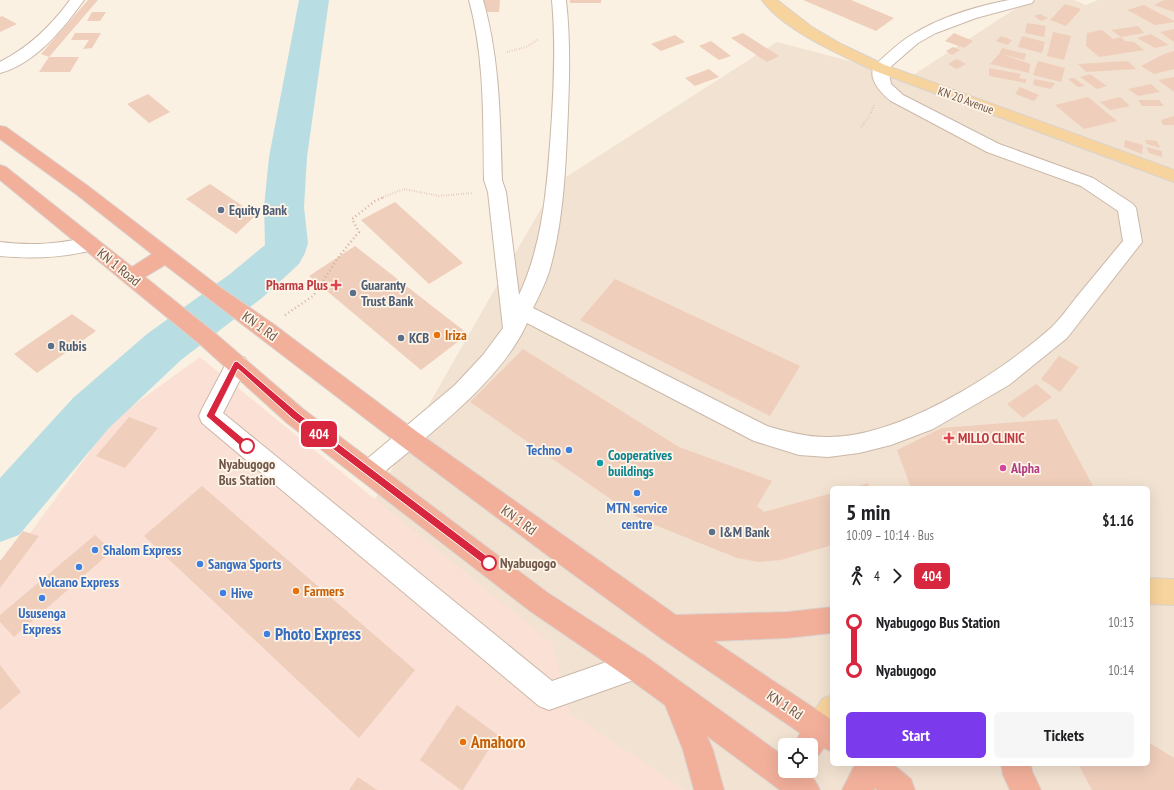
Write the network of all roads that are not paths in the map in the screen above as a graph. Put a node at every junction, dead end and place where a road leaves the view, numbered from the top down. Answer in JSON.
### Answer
{"nodes":[{"id":1,"x":77,"y":0,"type":"edge"},
{"id":2,"x":476,"y":0,"type":"edge"},
{"id":3,"x":559,"y":0,"type":"edge"},
{"id":4,"x":769,"y":0,"type":"edge"},
{"id":5,"x":1027,"y":0,"type":"edge"},
{"id":6,"x":964,"y":4,"type":"dead end"},
{"id":7,"x":976,"y":14,"type":"junction"},
{"id":8,"x":0,"y":68,"type":"edge"},
{"id":9,"x":880,"y":68,"type":"junction"},
{"id":10,"x":0,"y":131,"type":"edge"},
{"id":11,"x":0,"y":171,"type":"edge"},
{"id":12,"x":1174,"y":176,"type":"edge"},
{"id":13,"x":90,"y":244,"type":"junction"},
{"id":14,"x":0,"y":249,"type":"edge"},
{"id":15,"x":165,"y":255,"type":"junction"},
{"id":16,"x":131,"y":277,"type":"junction"},
{"id":17,"x":517,"y":320,"type":"junction"},
{"id":18,"x":237,"y":364,"type":"junction"},
{"id":19,"x":408,"y":438,"type":"junction"},
{"id":20,"x":369,"y":471,"type":"junction"},
{"id":21,"x":1150,"y":591,"type":"edge"},
{"id":22,"x":1174,"y":592,"type":"edge"},
{"id":23,"x":830,"y":620,"type":"edge"},
{"id":24,"x":672,"y":629,"type":"junction"},
{"id":25,"x":635,"y":666,"type":"junction"},
{"id":26,"x":675,"y":695,"type":"junction"},
{"id":27,"x":823,"y":729,"type":"edge"},
{"id":28,"x":870,"y":766,"type":"edge"},
{"id":29,"x":873,"y":766,"type":"edge"},
{"id":30,"x":1016,"y":766,"type":"edge"},
{"id":31,"x":792,"y":782,"type":"edge"},
{"id":32,"x":709,"y":790,"type":"edge"},
{"id":33,"x":857,"y":790,"type":"edge"},
{"id":34,"x":900,"y":790,"type":"edge"},
{"id":35,"x":1026,"y":790,"type":"edge"}],
"edges":[{"from":1,"to":8,"type":"street"},
{"from":2,"to":17,"type":"street"},
{"from":3,"to":17,"type":"street"},
{"from":4,"to":9,"type":"main road","name":"KN 20 Avenue"},
{"from":5,"to":7,"type":"street"},
{"from":6,"to":7,"type":"street"},
{"from":7,"to":9,"type":"street"},
{"from":9,"to":12,"type":"main road","name":"KN 20 Avenue"},
{"from":9,"to":17,"type":"street"},
{"from":10,"to":15,"type":"highway"},
{"from":11,"to":13,"type":"highway","name":"KN 1 Road"},
{"from":13,"to":14,"type":"street"},
{"from":13,"to":16,"type":"highway","name":"KN 1 Road"},
{"from":15,"to":16,"type":"highway"},
{"from":15,"to":19,"type":"highway","name":"KN 1 Rd"},
{"from":16,"to":18,"type":"highway","name":"KN 1 Road"},
{"from":17,"to":19,"type":"street"},
{"from":18,"to":20,"type":"highway"},
{"from":18,"to":25,"type":"street"},
{"from":19,"to":20,"type":"street"},
{"from":19,"to":24,"type":"highway","name":"KN 1 Rd"},
{"from":20,"to":25,"type":"highway"},
{"from":21,"to":22,"type":"main road"},
{"from":23,"to":24,"type":"highway"},
{"from":24,"to":27,"type":"highway","name":"KN 1 Rd"},
{"from":25,"to":26,"type":"highway"},
{"from":26,"to":31,"type":"highway"},
{"from":26,"to":32,"type":"highway"},
{"from":28,"to":33,"type":"highway"},
{"from":29,"to":34,"type":"highway"},
{"from":30,"to":35,"type":"highway"}]}
